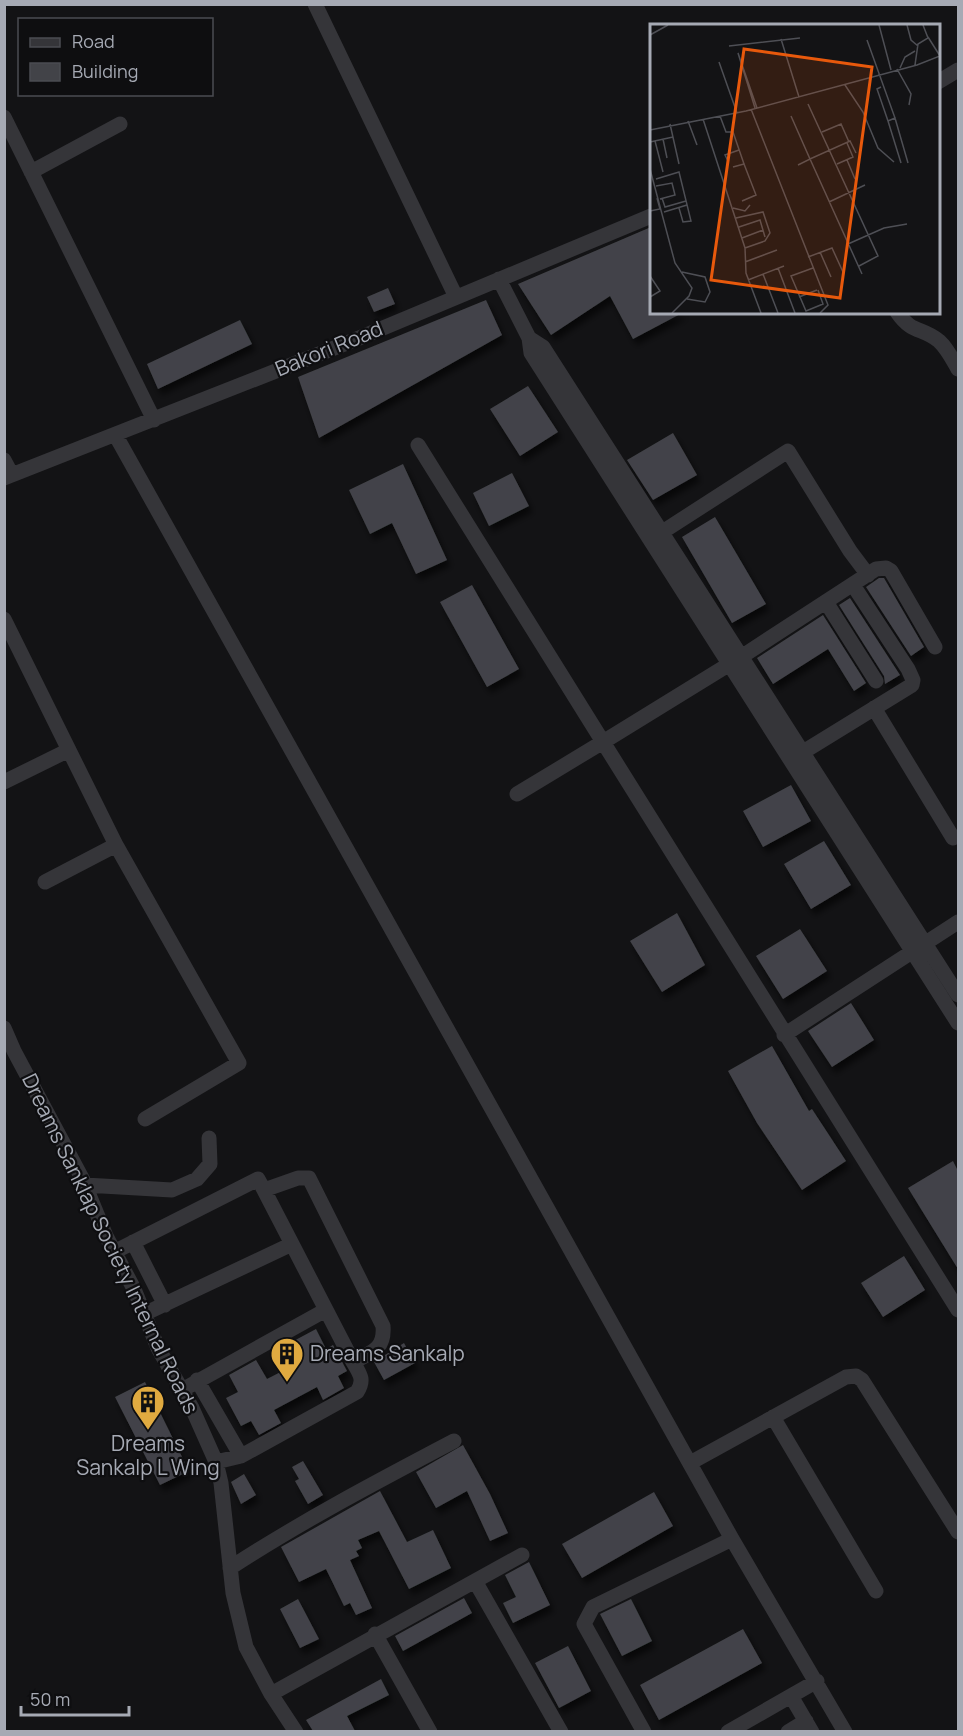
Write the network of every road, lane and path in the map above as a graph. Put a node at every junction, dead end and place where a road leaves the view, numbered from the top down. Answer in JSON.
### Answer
{"nodes":[{"id":1,"x":315,"y":4,"type":"edge"},
{"id":2,"x":958,"y":70,"type":"edge"},
{"id":3,"x":939,"y":81,"type":"edge"},
{"id":4,"x":4,"y":117,"type":"edge"},
{"id":5,"x":120,"y":124,"type":"dead end"},
{"id":6,"x":4,"y":141,"type":"edge"},
{"id":7,"x":31,"y":172,"type":"junction"},
{"id":8,"x":650,"y":216,"type":"edge"},
{"id":9,"x":499,"y":279,"type":"junction"},
{"id":10,"x":456,"y":297,"type":"junction"},
{"id":11,"x":899,"y":314,"type":"edge"},
{"id":12,"x":958,"y":369,"type":"edge"},
{"id":13,"x":149,"y":422,"type":"junction"},
{"id":14,"x":116,"y":436,"type":"junction"},
{"id":15,"x":418,"y":445,"type":"dead end"},
{"id":16,"x":4,"y":460,"type":"edge"},
{"id":17,"x":8,"y":477,"type":"edge"},
{"id":18,"x":655,"y":536,"type":"junction"},
{"id":19,"x":868,"y":575,"type":"junction"},
{"id":20,"x":853,"y":585,"type":"junction"},
{"id":21,"x":826,"y":602,"type":"junction"},
{"id":22,"x":4,"y":619,"type":"edge"},
{"id":23,"x":935,"y":647,"type":"dead end"},
{"id":24,"x":735,"y":661,"type":"junction"},
{"id":25,"x":876,"y":681,"type":"dead end"},
{"id":26,"x":874,"y":708,"type":"junction"},
{"id":27,"x":603,"y":742,"type":"junction"},
{"id":28,"x":69,"y":750,"type":"junction"},
{"id":29,"x":797,"y":756,"type":"junction"},
{"id":30,"x":4,"y":782,"type":"edge"},
{"id":31,"x":517,"y":794,"type":"dead end"},
{"id":32,"x":953,"y":838,"type":"dead end"},
{"id":33,"x":116,"y":845,"type":"junction"},
{"id":34,"x":45,"y":882,"type":"dead end"},
{"id":35,"x":958,"y":922,"type":"edge"},
{"id":36,"x":918,"y":947,"type":"junction"},
{"id":37,"x":958,"y":994,"type":"edge"},
{"id":38,"x":958,"y":1023,"type":"edge"},
{"id":39,"x":4,"y":1028,"type":"edge"},
{"id":40,"x":784,"y":1035,"type":"junction"},
{"id":41,"x":145,"y":1119,"type":"dead end"},
{"id":42,"x":209,"y":1138,"type":"dead end"},
{"id":43,"x":85,"y":1185,"type":"junction"},
{"id":44,"x":264,"y":1191,"type":"junction"},
{"id":45,"x":133,"y":1242,"type":"junction"},
{"id":46,"x":292,"y":1244,"type":"junction"},
{"id":47,"x":114,"y":1251,"type":"junction"},
{"id":48,"x":165,"y":1305,"type":"junction"},
{"id":49,"x":958,"y":1310,"type":"edge"},
{"id":50,"x":324,"y":1311,"type":"junction"},
{"id":51,"x":144,"y":1314,"type":"junction"},
{"id":52,"x":353,"y":1362,"type":"junction"},
{"id":53,"x":197,"y":1380,"type":"junction"},
{"id":54,"x":182,"y":1390,"type":"junction"},
{"id":55,"x":773,"y":1417,"type":"junction"},
{"id":56,"x":454,"y":1442,"type":"dead end"},
{"id":57,"x":241,"y":1456,"type":"junction"},
{"id":58,"x":216,"y":1462,"type":"junction"},
{"id":59,"x":690,"y":1463,"type":"junction"},
{"id":60,"x":958,"y":1532,"type":"edge"},
{"id":61,"x":732,"y":1539,"type":"junction"},
{"id":62,"x":522,"y":1555,"type":"dead end"},
{"id":63,"x":230,"y":1568,"type":"junction"},
{"id":64,"x":475,"y":1581,"type":"junction"},
{"id":65,"x":876,"y":1591,"type":"dead end"},
{"id":66,"x":375,"y":1634,"type":"junction"},
{"id":67,"x":817,"y":1681,"type":"junction"},
{"id":68,"x":271,"y":1694,"type":"junction"},
{"id":69,"x":791,"y":1696,"type":"junction"},
{"id":70,"x":809,"y":1726,"type":"edge"},
{"id":71,"x":296,"y":1731,"type":"edge"},
{"id":72,"x":430,"y":1731,"type":"edge"},
{"id":73,"x":561,"y":1731,"type":"edge"},
{"id":74,"x":644,"y":1731,"type":"edge"},
{"id":75,"x":728,"y":1731,"type":"edge"},
{"id":76,"x":788,"y":1731,"type":"edge"},
{"id":77,"x":845,"y":1731,"type":"edge"}],
"edges":[{"from":1,"to":10,"type":"street"},
{"from":2,"to":3,"type":"street"},
{"from":4,"to":7,"type":"street"},
{"from":5,"to":7,"type":"street"},
{"from":6,"to":13,"type":"street"},
{"from":7,"to":13,"type":"street"},
{"from":8,"to":9,"type":"street","name":"Bakori Road"},
{"from":9,"to":10,"type":"street","name":"Bakori Road"},
{"from":9,"to":18,"type":"street"},
{"from":10,"to":13,"type":"street","name":"Bakori Road"},
{"from":11,"to":12,"type":"street"},
{"from":13,"to":14,"type":"street","name":"Bakori Road"},
{"from":14,"to":17,"type":"street","name":"Bakori Road"},
{"from":14,"to":59,"type":"street"},
{"from":15,"to":27,"type":"street"},
{"from":16,"to":17,"type":"street"},
{"from":18,"to":19,"type":"street"},
{"from":18,"to":24,"type":"street"},
{"from":19,"to":20,"type":"street"},
{"from":19,"to":23,"type":"street"},
{"from":20,"to":21,"type":"street"},
{"from":20,"to":26,"type":"street"},
{"from":21,"to":24,"type":"street"},
{"from":21,"to":25,"type":"street"},
{"from":22,"to":28,"type":"street"},
{"from":24,"to":27,"type":"street"},
{"from":24,"to":29,"type":"street"},
{"from":26,"to":29,"type":"street"},
{"from":26,"to":32,"type":"street"},
{"from":27,"to":31,"type":"street"},
{"from":27,"to":40,"type":"street"},
{"from":28,"to":30,"type":"street"},
{"from":28,"to":33,"type":"street"},
{"from":29,"to":36,"type":"street"},
{"from":33,"to":34,"type":"street"},
{"from":33,"to":41,"type":"street"},
{"from":35,"to":36,"type":"street"},
{"from":36,"to":37,"type":"street"},
{"from":36,"to":38,"type":"street"},
{"from":36,"to":40,"type":"street"},
{"from":39,"to":43,"type":"street","name":"Dreams Sanklap Society Internal Roads"},
{"from":40,"to":49,"type":"street"},
{"from":42,"to":43,"type":"street"},
{"from":43,"to":47,"type":"street","name":"Dreams Sanklap Society Internal Roads"},
{"from":44,"to":45,"type":"street"},
{"from":44,"to":46,"type":"street"},
{"from":44,"to":52,"type":"street"},
{"from":45,"to":47,"type":"street"},
{"from":45,"to":48,"type":"street"},
{"from":46,"to":48,"type":"street"},
{"from":46,"to":50,"type":"street"},
{"from":47,"to":51,"type":"street","name":"Dreams Sanklap Society Internal Roads"},
{"from":48,"to":51,"type":"street"},
{"from":50,"to":52,"type":"street"},
{"from":50,"to":53,"type":"street"},
{"from":51,"to":54,"type":"street","name":"Dreams Sanklap Society Internal Roads"},
{"from":52,"to":57,"type":"street"},
{"from":53,"to":54,"type":"street"},
{"from":53,"to":57,"type":"street"},
{"from":54,"to":58,"type":"street","name":"Dreams Sanklap Society Internal Roads"},
{"from":55,"to":59,"type":"street"},
{"from":55,"to":60,"type":"street"},
{"from":55,"to":65,"type":"street"},
{"from":56,"to":63,"type":"street"},
{"from":57,"to":58,"type":"street"},
{"from":58,"to":63,"type":"street","name":"Dreams Sanklap Society Internal Roads"},
{"from":59,"to":61,"type":"street"},
{"from":61,"to":67,"type":"street"},
{"from":61,"to":74,"type":"street"},
{"from":62,"to":64,"type":"street"},
{"from":63,"to":68,"type":"street","name":"Dreams Sanklap Society Internal Roads"},
{"from":64,"to":66,"type":"street"},
{"from":64,"to":73,"type":"street"},
{"from":66,"to":68,"type":"street"},
{"from":66,"to":72,"type":"street"},
{"from":67,"to":69,"type":"street"},
{"from":67,"to":77,"type":"street"},
{"from":68,"to":71,"type":"street","name":"Dreams Sanklap Society Internal Roads"},
{"from":69,"to":70,"type":"street"},
{"from":69,"to":75,"type":"street"},
{"from":70,"to":76,"type":"street"}]}
